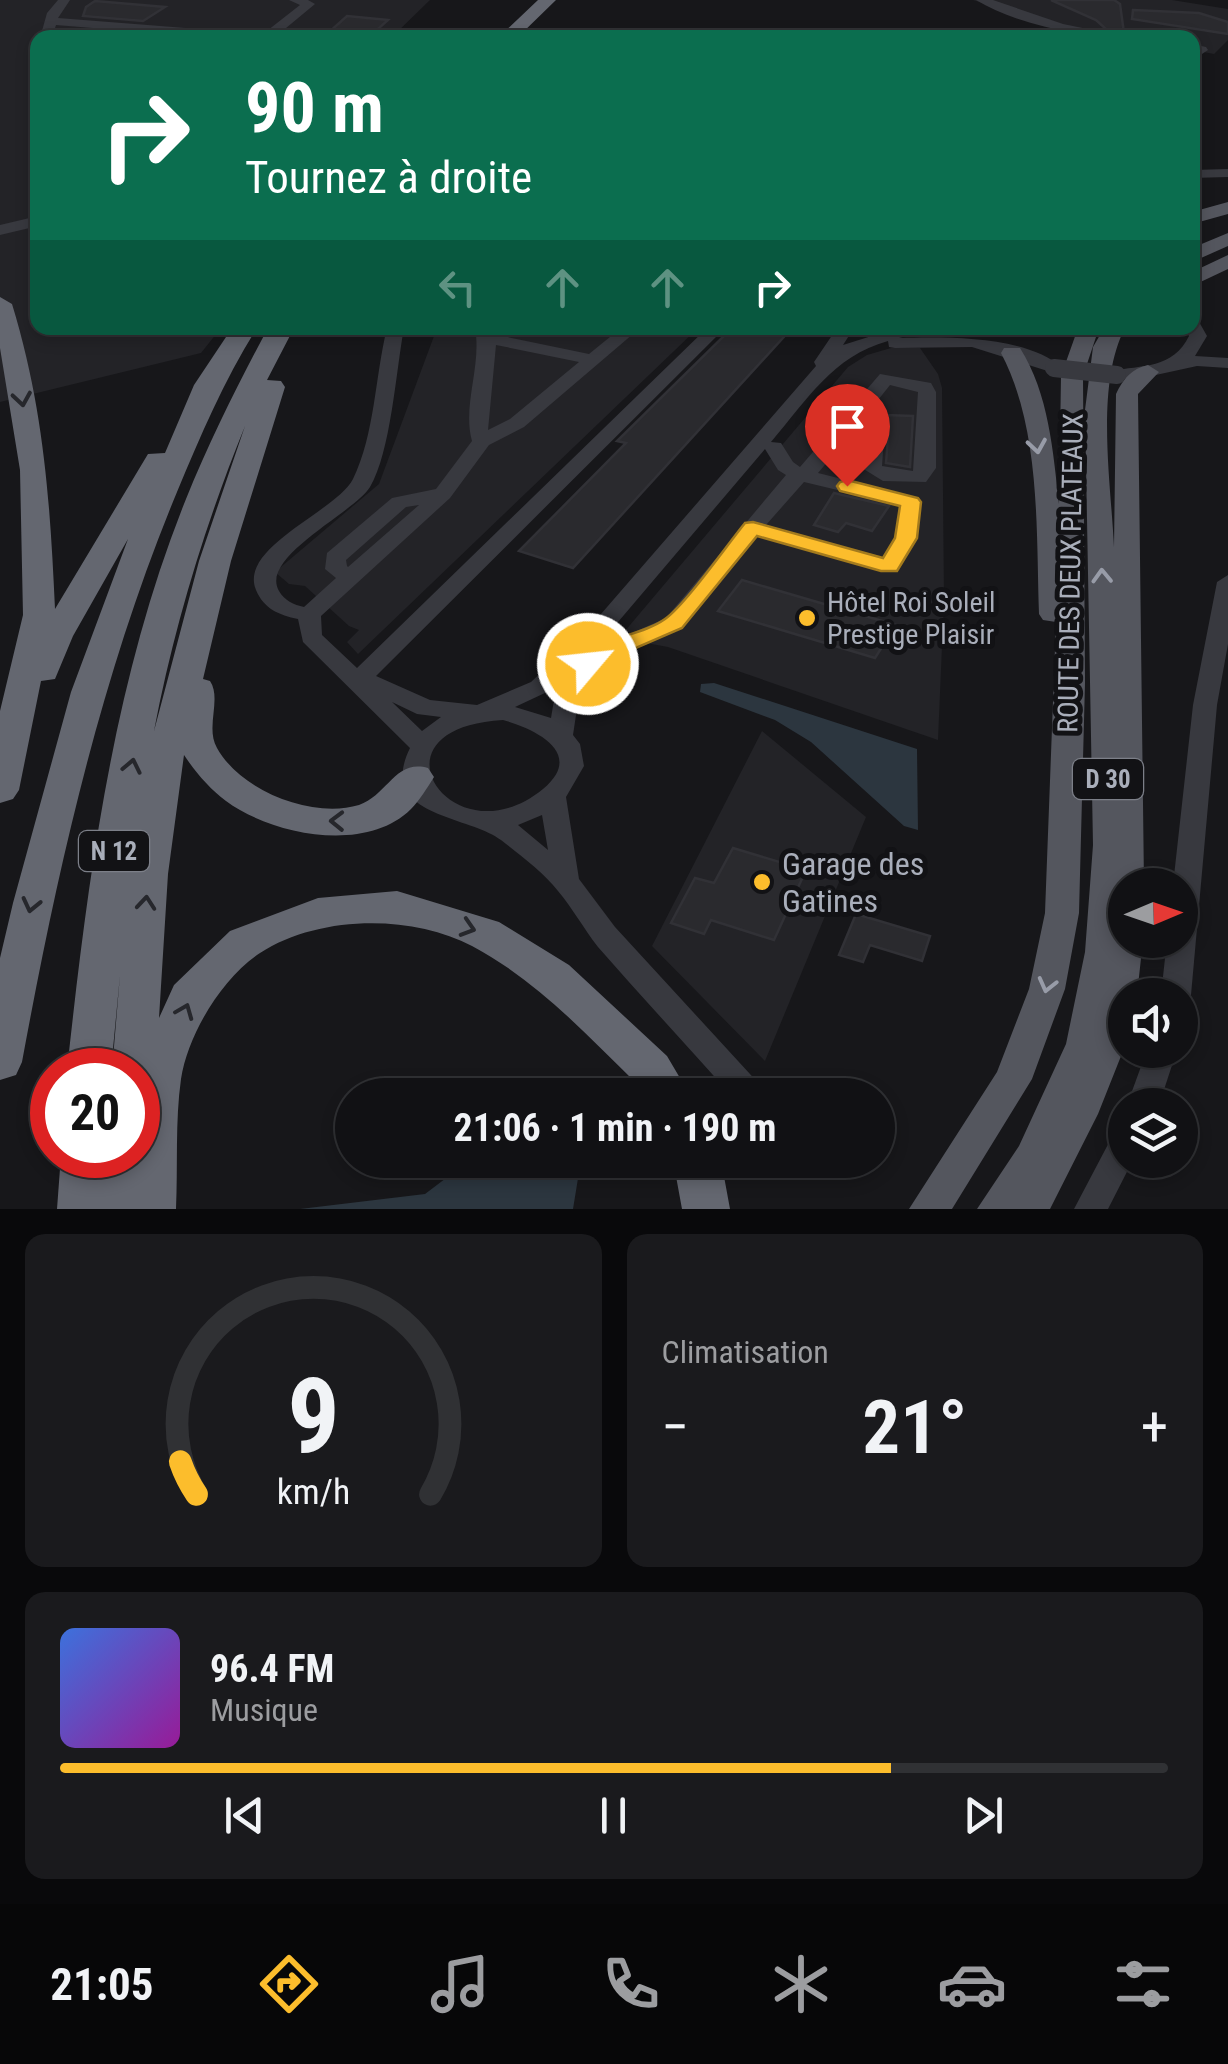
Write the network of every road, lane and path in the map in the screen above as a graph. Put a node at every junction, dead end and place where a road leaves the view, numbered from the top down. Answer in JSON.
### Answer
{"nodes":[{"id":1,"x":64,"y":0,"type":"edge"},
{"id":2,"x":295,"y":0,"type":"edge"},
{"id":3,"x":548,"y":0,"type":"edge"},
{"id":4,"x":571,"y":0,"type":"edge"},
{"id":5,"x":982,"y":0,"type":"edge"},
{"id":6,"x":51,"y":21,"type":"junction"},
{"id":7,"x":48,"y":30,"type":"edge"},
{"id":8,"x":172,"y":30,"type":"edge"},
{"id":9,"x":276,"y":30,"type":"edge"},
{"id":10,"x":515,"y":30,"type":"edge"},
{"id":11,"x":539,"y":30,"type":"edge"},
{"id":12,"x":1079,"y":30,"type":"edge"},
{"id":13,"x":1228,"y":173,"type":"edge"},
{"id":14,"x":1200,"y":174,"type":"edge"},
{"id":15,"x":1228,"y":208,"type":"edge"},
{"id":16,"x":1200,"y":216,"type":"edge"},
{"id":17,"x":30,"y":223,"type":"edge"},
{"id":18,"x":1228,"y":226,"type":"edge"},
{"id":19,"x":0,"y":230,"type":"edge"},
{"id":20,"x":1200,"y":236,"type":"edge"},
{"id":21,"x":1228,"y":239,"type":"edge"},
{"id":22,"x":1200,"y":252,"type":"edge"},
{"id":23,"x":1228,"y":262,"type":"edge"},
{"id":24,"x":1200,"y":276,"type":"edge"},
{"id":25,"x":0,"y":304,"type":"edge"},
{"id":26,"x":1200,"y":332,"type":"edge"},
{"id":27,"x":239,"y":335,"type":"edge"},
{"id":28,"x":278,"y":335,"type":"edge"},
{"id":29,"x":294,"y":335,"type":"edge"},
{"id":30,"x":393,"y":335,"type":"edge"},
{"id":31,"x":485,"y":335,"type":"edge"},
{"id":32,"x":493,"y":335,"type":"edge"},
{"id":33,"x":623,"y":335,"type":"edge"},
{"id":34,"x":709,"y":335,"type":"edge"},
{"id":35,"x":841,"y":335,"type":"edge"},
{"id":36,"x":886,"y":335,"type":"edge"},
{"id":37,"x":989,"y":335,"type":"edge"},
{"id":38,"x":1086,"y":335,"type":"edge"},
{"id":39,"x":1110,"y":335,"type":"edge"},
{"id":40,"x":1194,"y":335,"type":"edge"},
{"id":41,"x":1228,"y":349,"type":"edge"},
{"id":42,"x":1007,"y":350,"type":"junction"},
{"id":43,"x":592,"y":360,"type":"junction"},
{"id":44,"x":1228,"y":364,"type":"edge"},
{"id":45,"x":219,"y":366,"type":"junction"},
{"id":46,"x":1160,"y":369,"type":"junction"},
{"id":47,"x":803,"y":394,"type":"junction"},
{"id":48,"x":847,"y":426,"type":"junction"},
{"id":49,"x":482,"y":441,"type":"junction"},
{"id":50,"x":774,"y":447,"type":"junction"},
{"id":51,"x":798,"y":474,"type":"junction"},
{"id":52,"x":753,"y":528,"type":"junction"},
{"id":53,"x":215,"y":561,"type":"junction"},
{"id":54,"x":1228,"y":582,"type":"edge"},
{"id":55,"x":309,"y":614,"type":"junction"},
{"id":56,"x":588,"y":664,"type":"junction"},
{"id":57,"x":355,"y":677,"type":"junction"},
{"id":58,"x":480,"y":713,"type":"junction"},
{"id":59,"x":561,"y":735,"type":"junction"},
{"id":60,"x":419,"y":761,"type":"junction"},
{"id":61,"x":4,"y":774,"type":"edge"},
{"id":62,"x":553,"y":798,"type":"junction"},
{"id":63,"x":477,"y":819,"type":"junction"},
{"id":64,"x":1127,"y":868,"type":"edge"},
{"id":65,"x":566,"y":881,"type":"junction"},
{"id":66,"x":1063,"y":889,"type":"junction"},
{"id":67,"x":1123,"y":958,"type":"edge"},
{"id":68,"x":1178,"y":978,"type":"edge"},
{"id":69,"x":91,"y":1048,"type":"edge"},
{"id":70,"x":136,"y":1048,"type":"edge"},
{"id":71,"x":0,"y":1062,"type":"edge"},
{"id":72,"x":657,"y":1078,"type":"edge"},
{"id":73,"x":735,"y":1078,"type":"edge"},
{"id":74,"x":1108,"y":1177,"type":"edge"},
{"id":75,"x":83,"y":1178,"type":"edge"},
{"id":76,"x":130,"y":1178,"type":"edge"},
{"id":77,"x":700,"y":1178,"type":"edge"},
{"id":78,"x":81,"y":1209,"type":"edge"},
{"id":79,"x":129,"y":1209,"type":"edge"},
{"id":80,"x":152,"y":1209,"type":"edge"},
{"id":81,"x":706,"y":1209,"type":"edge"},
{"id":82,"x":928,"y":1209,"type":"edge"},
{"id":83,"x":997,"y":1209,"type":"edge"},
{"id":84,"x":1028,"y":1209,"type":"edge"},
{"id":85,"x":1092,"y":1209,"type":"edge"}],
"edges":[{"from":1,"to":6,"type":"street"},
{"from":2,"to":9,"type":"street"},
{"from":3,"to":10,"type":"highway"},
{"from":4,"to":11,"type":"highway"},
{"from":5,"to":12,"type":"street"},
{"from":6,"to":7,"type":"street"},
{"from":6,"to":8,"type":"street"},
{"from":13,"to":14,"type":"street"},
{"from":15,"to":16,"type":"main road"},
{"from":17,"to":19,"type":"street"},
{"from":18,"to":20,"type":"main road"},
{"from":21,"to":22,"type":"main road"},
{"from":23,"to":24,"type":"main road"},
{"from":25,"to":61,"type":"highway","one_way":true},
{"from":26,"to":41,"type":"street"},
{"from":27,"to":45,"type":"highway","number":"N 12"},
{"from":69,"to":28,"type":"highway","number":"N 12","one_way":true},
{"from":29,"to":53,"type":"highway"},
{"from":30,"to":55,"type":"street"},
{"from":31,"to":49,"type":"street"},
{"from":32,"to":43,"type":"street"},
{"from":33,"to":43,"type":"street"},
{"from":34,"to":57,"type":"street"},
{"from":35,"to":47,"type":"street"},
{"from":36,"to":47,"type":"street"},
{"from":37,"to":42,"type":"street"},
{"from":38,"to":66,"type":"main road","name":"ROUTE DES DEUX PLATEAUX","number":"D 30"},
{"from":83,"to":39,"type":"main road","name":"ROUTE DES DEUX PLATEAUX","number":"D 30","one_way":true},
{"from":40,"to":46,"type":"street"},
{"from":42,"to":46,"type":"street","bridge":true},
{"from":42,"to":50,"type":"street"},
{"from":42,"to":66,"type":"main road","one_way":true},
{"from":43,"to":49,"type":"street"},
{"from":44,"to":46,"type":"street"},
{"from":45,"to":61,"type":"highway"},
{"from":45,"to":71,"type":"highway","number":"N 12","one_way":true},
{"from":46,"to":64,"type":"main road"},
{"from":47,"to":58,"type":"street"},
{"from":48,"to":48,"type":"street"},
{"from":48,"to":51,"type":"street"},
{"from":49,"to":55,"type":"street"},
{"from":50,"to":51,"type":"street"},
{"from":50,"to":56,"type":"street"},
{"from":51,"to":52,"type":"street"},
{"from":51,"to":52,"type":"street"},
{"from":52,"to":56,"type":"street"},
{"from":60,"to":53,"type":"highway","one_way":true},
{"from":70,"to":53,"type":"highway","one_way":true},
{"from":54,"to":68,"type":"street"},
{"from":55,"to":57,"type":"street"},
{"from":56,"to":59,"type":"street"},
{"from":57,"to":58,"type":"street"},
{"from":57,"to":60,"type":"street"},
{"from":58,"to":59,"type":"street"},
{"from":58,"to":60,"type":"street"},
{"from":59,"to":62,"type":"street"},
{"from":60,"to":63,"type":"street"},
{"from":62,"to":63,"type":"street"},
{"from":62,"to":65,"type":"street"},
{"from":63,"to":65,"type":"street"},
{"from":65,"to":73,"type":"street"},
{"from":66,"to":82,"type":"main road","name":"ROUTE DES DEUX PLATEAUX","number":"D 30","one_way":true},
{"from":67,"to":84,"type":"main road"},
{"from":80,"to":72,"type":"highway","one_way":true},
{"from":74,"to":85,"type":"street"},
{"from":75,"to":78,"type":"highway"},
{"from":76,"to":79,"type":"highway"},
{"from":77,"to":81,"type":"highway"}]}
